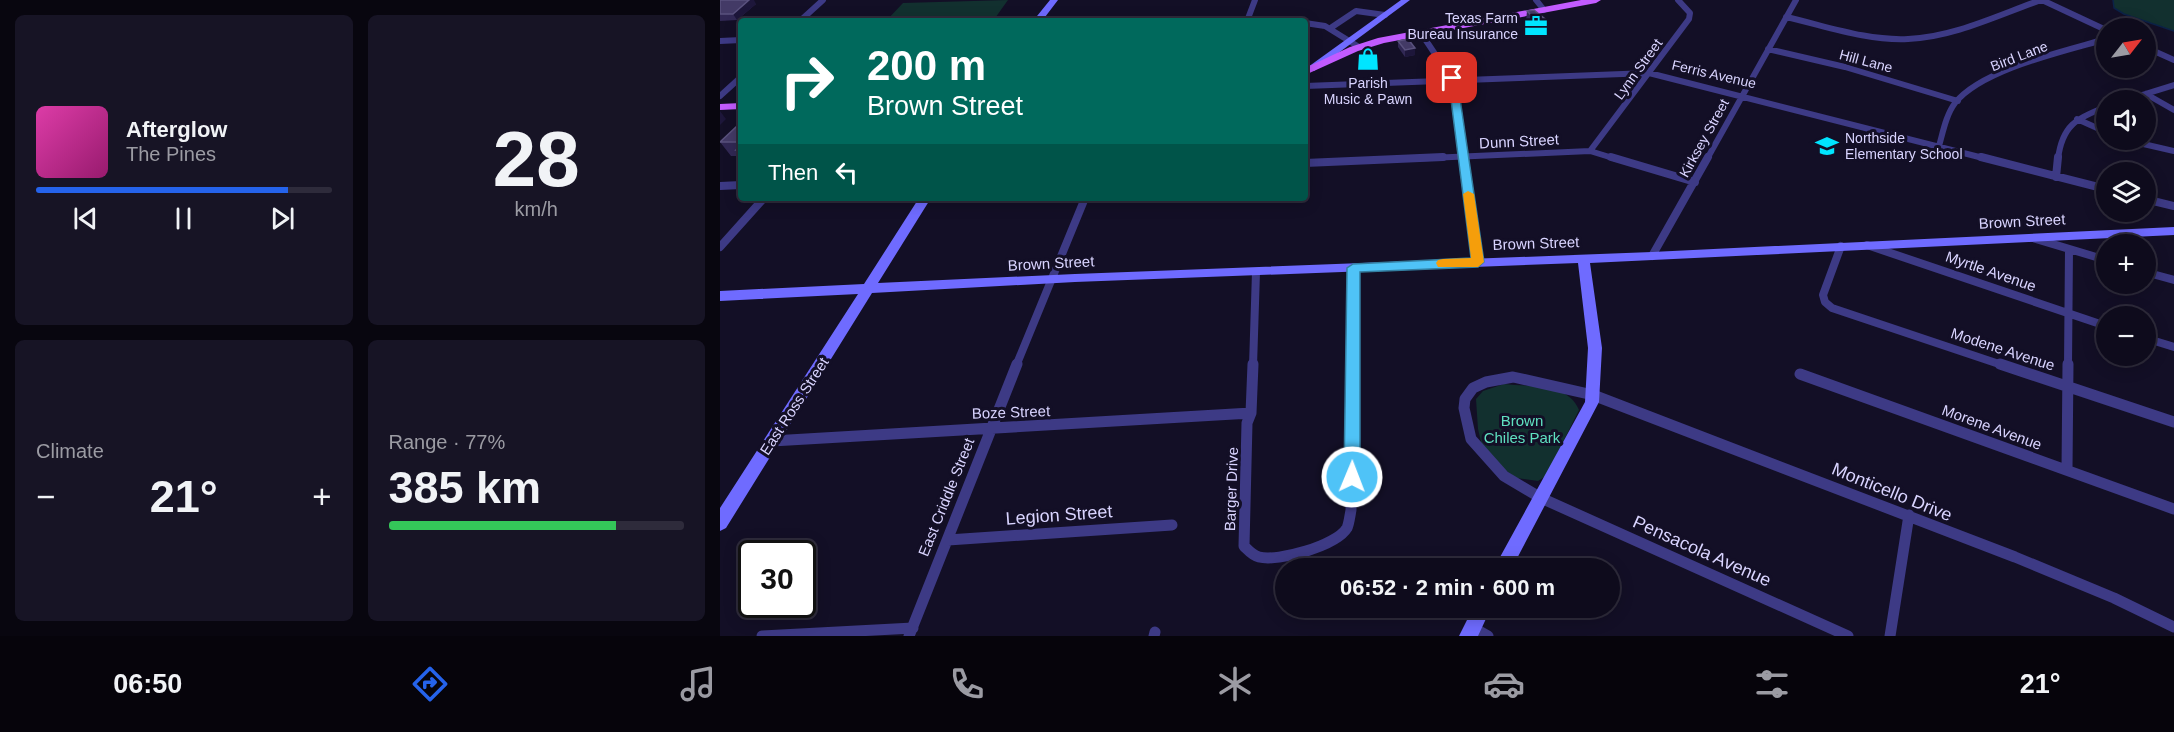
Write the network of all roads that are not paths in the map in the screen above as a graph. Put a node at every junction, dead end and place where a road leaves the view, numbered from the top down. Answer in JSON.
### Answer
{"nodes":[{"id":1,"x":823,"y":0,"type":"edge"},
{"id":2,"x":1054,"y":0,"type":"edge"},
{"id":3,"x":1255,"y":0,"type":"edge"},
{"id":4,"x":1406,"y":0,"type":"edge"},
{"id":5,"x":1536,"y":0,"type":"edge"},
{"id":6,"x":1596,"y":0,"type":"edge"},
{"id":7,"x":1678,"y":0,"type":"edge"},
{"id":8,"x":1796,"y":0,"type":"edge"},
{"id":9,"x":2041,"y":0,"type":"edge"},
{"id":10,"x":1544,"y":10,"type":"junction"},
{"id":11,"x":1384,"y":15,"type":"junction"},
{"id":12,"x":1786,"y":17,"type":"junction"},
{"id":13,"x":803,"y":18,"type":"edge"},
{"id":14,"x":1039,"y":18,"type":"edge"},
{"id":15,"x":1248,"y":18,"type":"edge"},
{"id":16,"x":1308,"y":23,"type":"edge"},
{"id":17,"x":2096,"y":25,"type":"edge"},
{"id":18,"x":1332,"y":27,"type":"junction"},
{"id":19,"x":1421,"y":33,"type":"junction"},
{"id":20,"x":738,"y":40,"type":"edge"},
{"id":21,"x":720,"y":41,"type":"edge"},
{"id":22,"x":2096,"y":42,"type":"edge"},
{"id":23,"x":1346,"y":43,"type":"junction"},
{"id":24,"x":1359,"y":47,"type":"junction"},
{"id":25,"x":1768,"y":49,"type":"junction"},
{"id":26,"x":2156,"y":52,"type":"edge"},
{"id":27,"x":2174,"y":60,"type":"edge"},
{"id":28,"x":1308,"y":70,"type":"edge"},
{"id":29,"x":1308,"y":71,"type":"edge"},
{"id":30,"x":1649,"y":73,"type":"junction"},
{"id":31,"x":738,"y":80,"type":"edge"},
{"id":32,"x":1453,"y":81,"type":"junction"},
{"id":33,"x":2174,"y":85,"type":"edge"},
{"id":34,"x":1308,"y":86,"type":"edge"},
{"id":35,"x":2156,"y":91,"type":"edge"},
{"id":36,"x":1742,"y":95,"type":"junction"},
{"id":37,"x":720,"y":96,"type":"edge"},
{"id":38,"x":1958,"y":100,"type":"junction"},
{"id":39,"x":2156,"y":100,"type":"edge"},
{"id":40,"x":738,"y":106,"type":"edge"},
{"id":41,"x":720,"y":107,"type":"edge"},
{"id":42,"x":2174,"y":110,"type":"edge"},
{"id":43,"x":2096,"y":111,"type":"edge"},
{"id":44,"x":2077,"y":119,"type":"junction"},
{"id":45,"x":2096,"y":128,"type":"edge"},
{"id":46,"x":1939,"y":146,"type":"junction"},
{"id":47,"x":2156,"y":147,"type":"edge"},
{"id":48,"x":1590,"y":151,"type":"junction"},
{"id":49,"x":2174,"y":151,"type":"edge"},
{"id":50,"x":1463,"y":156,"type":"junction"},
{"id":51,"x":1308,"y":163,"type":"edge"},
{"id":52,"x":2056,"y":177,"type":"junction"},
{"id":53,"x":1695,"y":182,"type":"junction"},
{"id":54,"x":738,"y":185,"type":"edge"},
{"id":55,"x":720,"y":186,"type":"edge"},
{"id":56,"x":2096,"y":187,"type":"edge"},
{"id":57,"x":761,"y":201,"type":"edge"},
{"id":58,"x":923,"y":201,"type":"edge"},
{"id":59,"x":1084,"y":201,"type":"edge"},
{"id":60,"x":2156,"y":202,"type":"edge"},
{"id":61,"x":2174,"y":206,"type":"edge"},
{"id":62,"x":2174,"y":231,"type":"edge"},
{"id":63,"x":2031,"y":237,"type":"junction"},
{"id":64,"x":1866,"y":245,"type":"junction"},
{"id":65,"x":1841,"y":246,"type":"junction"},
{"id":66,"x":720,"y":248,"type":"edge"},
{"id":67,"x":2069,"y":249,"type":"junction"},
{"id":68,"x":1652,"y":256,"type":"junction"},
{"id":69,"x":2096,"y":257,"type":"edge"},
{"id":70,"x":1584,"y":258,"type":"junction"},
{"id":71,"x":1478,"y":262,"type":"junction"},
{"id":72,"x":1353,"y":268,"type":"junction"},
{"id":73,"x":1256,"y":272,"type":"junction"},
{"id":74,"x":2156,"y":275,"type":"edge"},
{"id":75,"x":1052,"y":280,"type":"junction"},
{"id":76,"x":2174,"y":280,"type":"edge"},
{"id":77,"x":868,"y":289,"type":"junction"},
{"id":78,"x":720,"y":296,"type":"edge"},
{"id":79,"x":2069,"y":313,"type":"junction"},
{"id":80,"x":2096,"y":322,"type":"edge"},
{"id":81,"x":2156,"y":341,"type":"edge"},
{"id":82,"x":2174,"y":347,"type":"edge"},
{"id":83,"x":1800,"y":374,"type":"dead end"},
{"id":84,"x":2068,"y":386,"type":"junction"},
{"id":85,"x":1593,"y":396,"type":"junction"},
{"id":86,"x":1251,"y":413,"type":"junction"},
{"id":87,"x":2174,"y":422,"type":"edge"},
{"id":88,"x":992,"y":427,"type":"junction"},
{"id":89,"x":772,"y":441,"type":"junction"},
{"id":90,"x":2067,"y":469,"type":"junction"},
{"id":91,"x":1541,"y":498,"type":"junction"},
{"id":92,"x":2174,"y":509,"type":"edge"},
{"id":93,"x":1909,"y":515,"type":"junction"},
{"id":94,"x":720,"y":523,"type":"edge"},
{"id":95,"x":1172,"y":525,"type":"dead end"},
{"id":96,"x":948,"y":540,"type":"junction"},
{"id":97,"x":1508,"y":558,"type":"edge"},
{"id":98,"x":1480,"y":618,"type":"edge"},
{"id":99,"x":2174,"y":627,"type":"edge"},
{"id":100,"x":911,"y":632,"type":"edge"},
{"id":101,"x":1476,"y":633,"type":"edge"},
{"id":102,"x":762,"y":636,"type":"edge"},
{"id":103,"x":1848,"y":636,"type":"edge"},
{"id":104,"x":1890,"y":636,"type":"edge"}],
"edges":[{"from":1,"to":13,"type":"street"},
{"from":2,"to":14,"type":"main road"},
{"from":3,"to":15,"type":"street"},
{"from":4,"to":11,"type":"main road"},
{"from":5,"to":10,"type":"street"},
{"from":6,"to":10,"type":"main road"},
{"from":7,"to":30,"type":"street","name":"Lynn Street"},
{"from":8,"to":12,"type":"street","name":"Kirksey Street"},
{"from":9,"to":12,"type":"street"},
{"from":9,"to":17,"type":"street"},
{"from":10,"to":19,"type":"main road"},
{"from":11,"to":18,"type":"street"},
{"from":11,"to":23,"type":"main road"},
{"from":12,"to":25,"type":"street","name":"Kirksey Street"},
{"from":16,"to":18,"type":"street"},
{"from":18,"to":23,"type":"street"},
{"from":19,"to":24,"type":"main road"},
{"from":19,"to":32,"type":"street"},
{"from":20,"to":21,"type":"street"},
{"from":22,"to":38,"type":"street","name":"Bird Lane"},
{"from":23,"to":24,"type":"street"},
{"from":23,"to":28,"type":"main road"},
{"from":24,"to":29,"type":"main road"},
{"from":25,"to":36,"type":"street","name":"Kirksey Street"},
{"from":25,"to":38,"type":"street","name":"Hill Lane"},
{"from":26,"to":27,"type":"street"},
{"from":30,"to":32,"type":"street","name":"Ferris Avenue"},
{"from":30,"to":36,"type":"street","name":"Ferris Avenue"},
{"from":30,"to":48,"type":"street","name":"Lynn Street"},
{"from":31,"to":37,"type":"street"},
{"from":32,"to":34,"type":"street","name":"Ferris Avenue"},
{"from":32,"to":50,"type":"street"},
{"from":33,"to":35,"type":"street"},
{"from":36,"to":46,"type":"street","name":"Ferris Avenue"},
{"from":36,"to":53,"type":"street","name":"Kirksey Street"},
{"from":38,"to":46,"type":"street"},
{"from":39,"to":42,"type":"street"},
{"from":40,"to":41,"type":"main road"},
{"from":43,"to":44,"type":"street"},
{"from":44,"to":45,"type":"street"},
{"from":44,"to":52,"type":"street"},
{"from":46,"to":52,"type":"street","name":"Ferris Avenue"},
{"from":47,"to":49,"type":"street"},
{"from":48,"to":50,"type":"street","name":"Dunn Street"},
{"from":48,"to":53,"type":"street","name":"Dunn Street"},
{"from":50,"to":51,"type":"street","name":"Dunn Street"},
{"from":50,"to":71,"type":"street"},
{"from":52,"to":56,"type":"street","name":"Ferris Avenue"},
{"from":53,"to":68,"type":"street","name":"Kirksey Street"},
{"from":54,"to":55,"type":"street"},
{"from":57,"to":66,"type":"street"},
{"from":58,"to":77,"type":"main road","name":"East Ross Street"},
{"from":59,"to":75,"type":"street","name":"East Criddle Street"},
{"from":60,"to":61,"type":"street"},
{"from":62,"to":63,"type":"main road","name":"Brown Street"},
{"from":63,"to":64,"type":"main road","name":"Brown Street"},
{"from":63,"to":67,"type":"street"},
{"from":64,"to":65,"type":"main road","name":"Brown Street"},
{"from":64,"to":79,"type":"street","name":"Myrtle Avenue"},
{"from":65,"to":68,"type":"main road","name":"Brown Street"},
{"from":65,"to":84,"type":"street","name":"Modene Avenue"},
{"from":67,"to":69,"type":"street"},
{"from":67,"to":79,"type":"street"},
{"from":68,"to":70,"type":"main road","name":"Brown Street"},
{"from":70,"to":71,"type":"main road","name":"Brown Street"},
{"from":70,"to":85,"type":"main road"},
{"from":71,"to":72,"type":"main road","name":"Brown Street"},
{"from":72,"to":73,"type":"main road","name":"Brown Street"},
{"from":72,"to":86,"type":"street","name":"Barger Drive"},
{"from":73,"to":75,"type":"main road","name":"Brown Street"},
{"from":73,"to":86,"type":"street","name":"Barger Drive"},
{"from":74,"to":76,"type":"street"},
{"from":75,"to":77,"type":"main road","name":"Brown Street"},
{"from":75,"to":88,"type":"street","name":"East Criddle Street"},
{"from":77,"to":78,"type":"main road","name":"Brown Street"},
{"from":77,"to":89,"type":"main road","name":"East Ross Street"},
{"from":79,"to":80,"type":"street","name":"Myrtle Avenue"},
{"from":79,"to":84,"type":"street"},
{"from":81,"to":82,"type":"street"},
{"from":83,"to":90,"type":"street","name":"Morene Avenue"},
{"from":84,"to":87,"type":"street","name":"Modene Avenue"},
{"from":84,"to":90,"type":"street"},
{"from":85,"to":91,"type":"main road"},
{"from":85,"to":91,"type":"street","name":"Monticello Drive"},
{"from":85,"to":93,"type":"street","name":"Monticello Drive"},
{"from":86,"to":88,"type":"street","name":"Boze Street"},
{"from":88,"to":89,"type":"street","name":"Boze Street"},
{"from":88,"to":96,"type":"street","name":"East Criddle Street"},
{"from":89,"to":94,"type":"main road","name":"East Ross Street"},
{"from":90,"to":92,"type":"street","name":"Morene Avenue"},
{"from":91,"to":97,"type":"main road"},
{"from":91,"to":103,"type":"street","name":"Pensacola Avenue"},
{"from":93,"to":99,"type":"street","name":"Monticello Drive"},
{"from":93,"to":104,"type":"street"},
{"from":95,"to":96,"type":"street","name":"Legion Street"},
{"from":96,"to":100,"type":"street","name":"East Criddle Street"},
{"from":98,"to":101,"type":"main road"},
{"from":100,"to":102,"type":"street","name":"East Criddle Street"}]}
